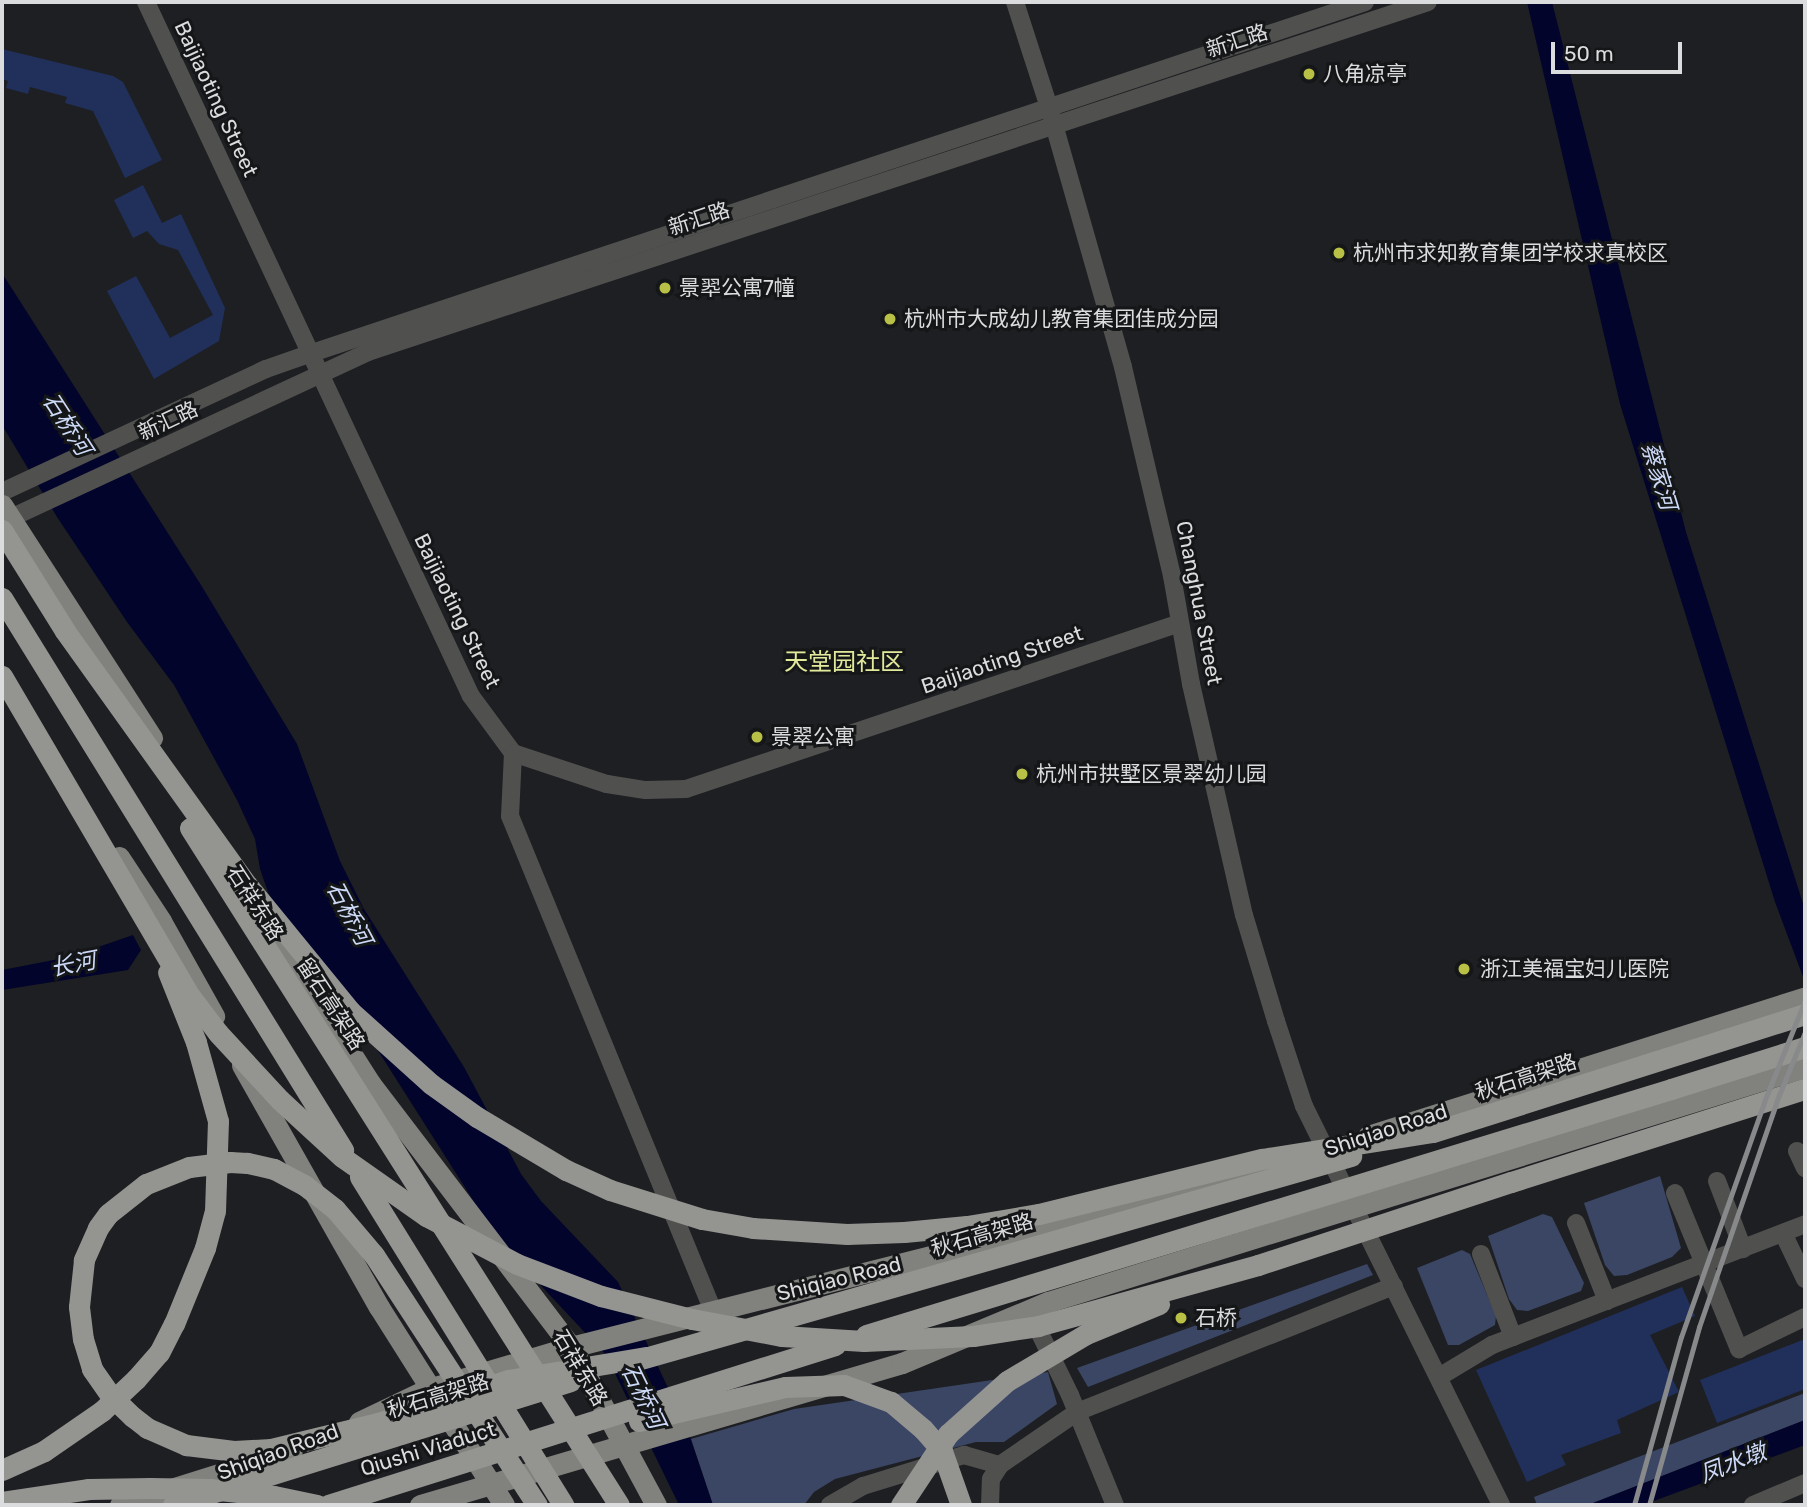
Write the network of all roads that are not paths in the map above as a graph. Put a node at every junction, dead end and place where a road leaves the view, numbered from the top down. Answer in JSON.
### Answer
{"nodes":[{"id":1,"x":146,"y":2,"type":"edge"},
{"id":2,"x":1015,"y":2,"type":"edge"},
{"id":3,"x":1365,"y":2,"type":"edge"},
{"id":4,"x":1428,"y":2,"type":"edge"},
{"id":5,"x":1337,"y":6,"type":"edge"},
{"id":6,"x":1049,"y":107,"type":"junction"},
{"id":7,"x":1053,"y":126,"type":"junction"},
{"id":8,"x":309,"y":354,"type":"junction"},
{"id":9,"x":319,"y":375,"type":"junction"},
{"id":10,"x":2,"y":492,"type":"edge"},
{"id":11,"x":4,"y":519,"type":"edge"},
{"id":12,"x":2,"y":598,"type":"edge"},
{"id":13,"x":1180,"y":623,"type":"junction"},
{"id":14,"x":65,"y":631,"type":"junction"},
{"id":15,"x":2,"y":676,"type":"edge"},
{"id":16,"x":2,"y":681,"type":"edge"},
{"id":17,"x":513,"y":753,"type":"junction"},
{"id":18,"x":150,"y":931,"type":"junction"},
{"id":19,"x":1800,"y":1005,"type":"edge"},
{"id":20,"x":1805,"y":1047,"type":"edge"},
{"id":21,"x":1805,"y":1067,"type":"edge"},
{"id":22,"x":1805,"y":1089,"type":"edge"},
{"id":23,"x":1433,"y":1132,"type":"junction"},
{"id":24,"x":1326,"y":1149,"type":"junction"},
{"id":25,"x":1797,"y":1151,"type":"dead end"},
{"id":26,"x":1805,"y":1168,"type":"edge"},
{"id":27,"x":1717,"y":1181,"type":"dead end"},
{"id":28,"x":1675,"y":1193,"type":"dead end"},
{"id":29,"x":1354,"y":1206,"type":"junction"},
{"id":30,"x":1576,"y":1223,"type":"dead end"},
{"id":31,"x":1805,"y":1224,"type":"edge"},
{"id":32,"x":1783,"y":1233,"type":"junction"},
{"id":33,"x":1743,"y":1249,"type":"junction"},
{"id":34,"x":1481,"y":1254,"type":"dead end"},
{"id":35,"x":1258,"y":1265,"type":"junction"},
{"id":36,"x":1703,"y":1265,"type":"junction"},
{"id":37,"x":1805,"y":1279,"type":"edge"},
{"id":38,"x":1394,"y":1286,"type":"junction"},
{"id":39,"x":1607,"y":1301,"type":"junction"},
{"id":40,"x":1029,"y":1310,"type":"junction"},
{"id":41,"x":713,"y":1311,"type":"junction"},
{"id":42,"x":498,"y":1312,"type":"junction"},
{"id":43,"x":1805,"y":1317,"type":"edge"},
{"id":44,"x":1513,"y":1337,"type":"junction"},
{"id":45,"x":575,"y":1346,"type":"junction"},
{"id":46,"x":647,"y":1357,"type":"junction"},
{"id":47,"x":1439,"y":1377,"type":"junction"},
{"id":48,"x":428,"y":1389,"type":"junction"},
{"id":49,"x":1077,"y":1412,"type":"junction"},
{"id":50,"x":544,"y":1439,"type":"junction"},
{"id":51,"x":634,"y":1443,"type":"junction"},
{"id":52,"x":1000,"y":1465,"type":"junction"},
{"id":53,"x":2,"y":1470,"type":"edge"},
{"id":54,"x":1805,"y":1483,"type":"edge"},
{"id":55,"x":490,"y":1485,"type":"junction"},
{"id":56,"x":2,"y":1502,"type":"edge"},
{"id":57,"x":120,"y":1505,"type":"edge"},
{"id":58,"x":173,"y":1505,"type":"edge"},
{"id":59,"x":317,"y":1505,"type":"edge"},
{"id":60,"x":328,"y":1505,"type":"edge"},
{"id":61,"x":420,"y":1505,"type":"edge"},
{"id":62,"x":504,"y":1505,"type":"edge"},
{"id":63,"x":537,"y":1505,"type":"edge"},
{"id":64,"x":563,"y":1505,"type":"edge"},
{"id":65,"x":619,"y":1505,"type":"edge"},
{"id":66,"x":632,"y":1505,"type":"edge"},
{"id":67,"x":656,"y":1505,"type":"edge"},
{"id":68,"x":830,"y":1505,"type":"edge"},
{"id":69,"x":901,"y":1505,"type":"edge"},
{"id":70,"x":961,"y":1505,"type":"edge"},
{"id":71,"x":990,"y":1505,"type":"edge"},
{"id":72,"x":1115,"y":1505,"type":"edge"},
{"id":73,"x":1502,"y":1505,"type":"edge"},
{"id":74,"x":1753,"y":1505,"type":"edge"}],
"edges":[{"from":1,"to":8,"type":"street","name":"Baijiaoting Street"},
{"from":2,"to":6,"type":"street","name":"Changhua Street"},
{"from":3,"to":5,"type":"street","name":"新汇路"},
{"from":4,"to":7,"type":"street","name":"新汇路"},
{"from":5,"to":6,"type":"street","name":"新汇路"},
{"from":6,"to":7,"type":"street","name":"Changhua Street"},
{"from":6,"to":8,"type":"street","name":"新汇路"},
{"from":7,"to":9,"type":"street","name":"新汇路"},
{"from":7,"to":13,"type":"street","name":"Changhua Street"},
{"from":8,"to":9,"type":"street","name":"Baijiaoting Street"},
{"from":8,"to":10,"type":"street","name":"新汇路"},
{"from":9,"to":11,"type":"street","name":"新汇路"},
{"from":9,"to":17,"type":"street","name":"Baijiaoting Street"},
{"from":11,"to":14,"type":"highway","name":"留石高架路"},
{"from":11,"to":45,"type":"main road","name":"石祥东路"},
{"from":12,"to":64,"type":"highway","bridge":true},
{"from":13,"to":17,"type":"street","name":"Baijiaoting Street"},
{"from":13,"to":24,"type":"street","name":"Changhua Street"},
{"from":14,"to":23,"type":"highway","bridge":true},
{"from":14,"to":42,"type":"highway","name":"留石高架路","bridge":true},
{"from":15,"to":18,"type":"highway","bridge":true},
{"from":16,"to":48,"type":"main road"},
{"from":17,"to":41,"type":"street"},
{"from":18,"to":35,"type":"highway","bridge":true},
{"from":18,"to":53,"type":"highway","bridge":true},
{"from":19,"to":23,"type":"highway","name":"秋石高架路"},
{"from":19,"to":24,"type":"main road","name":"Shiqiao Road"},
{"from":20,"to":50,"type":"highway","bridge":true},
{"from":21,"to":29,"type":"main road"},
{"from":22,"to":35,"type":"highway","bridge":true},
{"from":23,"to":46,"type":"highway","name":"秋石高架路","bridge":true},
{"from":24,"to":29,"type":"street","name":"Changhua Street"},
{"from":24,"to":41,"type":"main road","name":"Shiqiao Road"},
{"from":25,"to":26,"type":"street"},
{"from":27,"to":33,"type":"street"},
{"from":28,"to":36,"type":"street"},
{"from":29,"to":38,"type":"street","name":"Changhua Street"},
{"from":29,"to":40,"type":"main road"},
{"from":30,"to":39,"type":"street"},
{"from":31,"to":32,"type":"street"},
{"from":32,"to":33,"type":"street"},
{"from":32,"to":37,"type":"street"},
{"from":33,"to":36,"type":"street"},
{"from":34,"to":44,"type":"street"},
{"from":35,"to":69,"type":"highway","bridge":true},
{"from":36,"to":39,"type":"street"},
{"from":36,"to":43,"type":"street"},
{"from":38,"to":47,"type":"street","name":"Changhua Street"},
{"from":38,"to":49,"type":"street"},
{"from":39,"to":44,"type":"street"},
{"from":40,"to":49,"type":"street"},
{"from":40,"to":51,"type":"main road"},
{"from":41,"to":45,"type":"main road","name":"Shiqiao Road"},
{"from":42,"to":65,"type":"highway","name":"留石高架路","bridge":true},
{"from":42,"to":66,"type":"highway","bridge":true},
{"from":44,"to":47,"type":"street"},
{"from":45,"to":48,"type":"main road","name":"Shiqiao Road"},
{"from":45,"to":51,"type":"main road","name":"石祥东路"},
{"from":46,"to":58,"type":"highway","name":"秋石高架路","bridge":true},
{"from":46,"to":63,"type":"highway","bridge":true},
{"from":47,"to":73,"type":"street","name":"Changhua Street"},
{"from":48,"to":55,"type":"main road"},
{"from":48,"to":57,"type":"main road","name":"Shiqiao Road"},
{"from":49,"to":52,"type":"street"},
{"from":49,"to":72,"type":"street"},
{"from":50,"to":60,"type":"highway","name":"Qiushi Viaduct","bridge":true},
{"from":50,"to":70,"type":"highway","bridge":true},
{"from":51,"to":55,"type":"main road"},
{"from":51,"to":67,"type":"main road","name":"石祥东路"},
{"from":52,"to":68,"type":"street"},
{"from":52,"to":71,"type":"street"},
{"from":54,"to":74,"type":"street"},
{"from":55,"to":61,"type":"main road"},
{"from":55,"to":62,"type":"main road"},
{"from":56,"to":59,"type":"highway","bridge":true}]}
